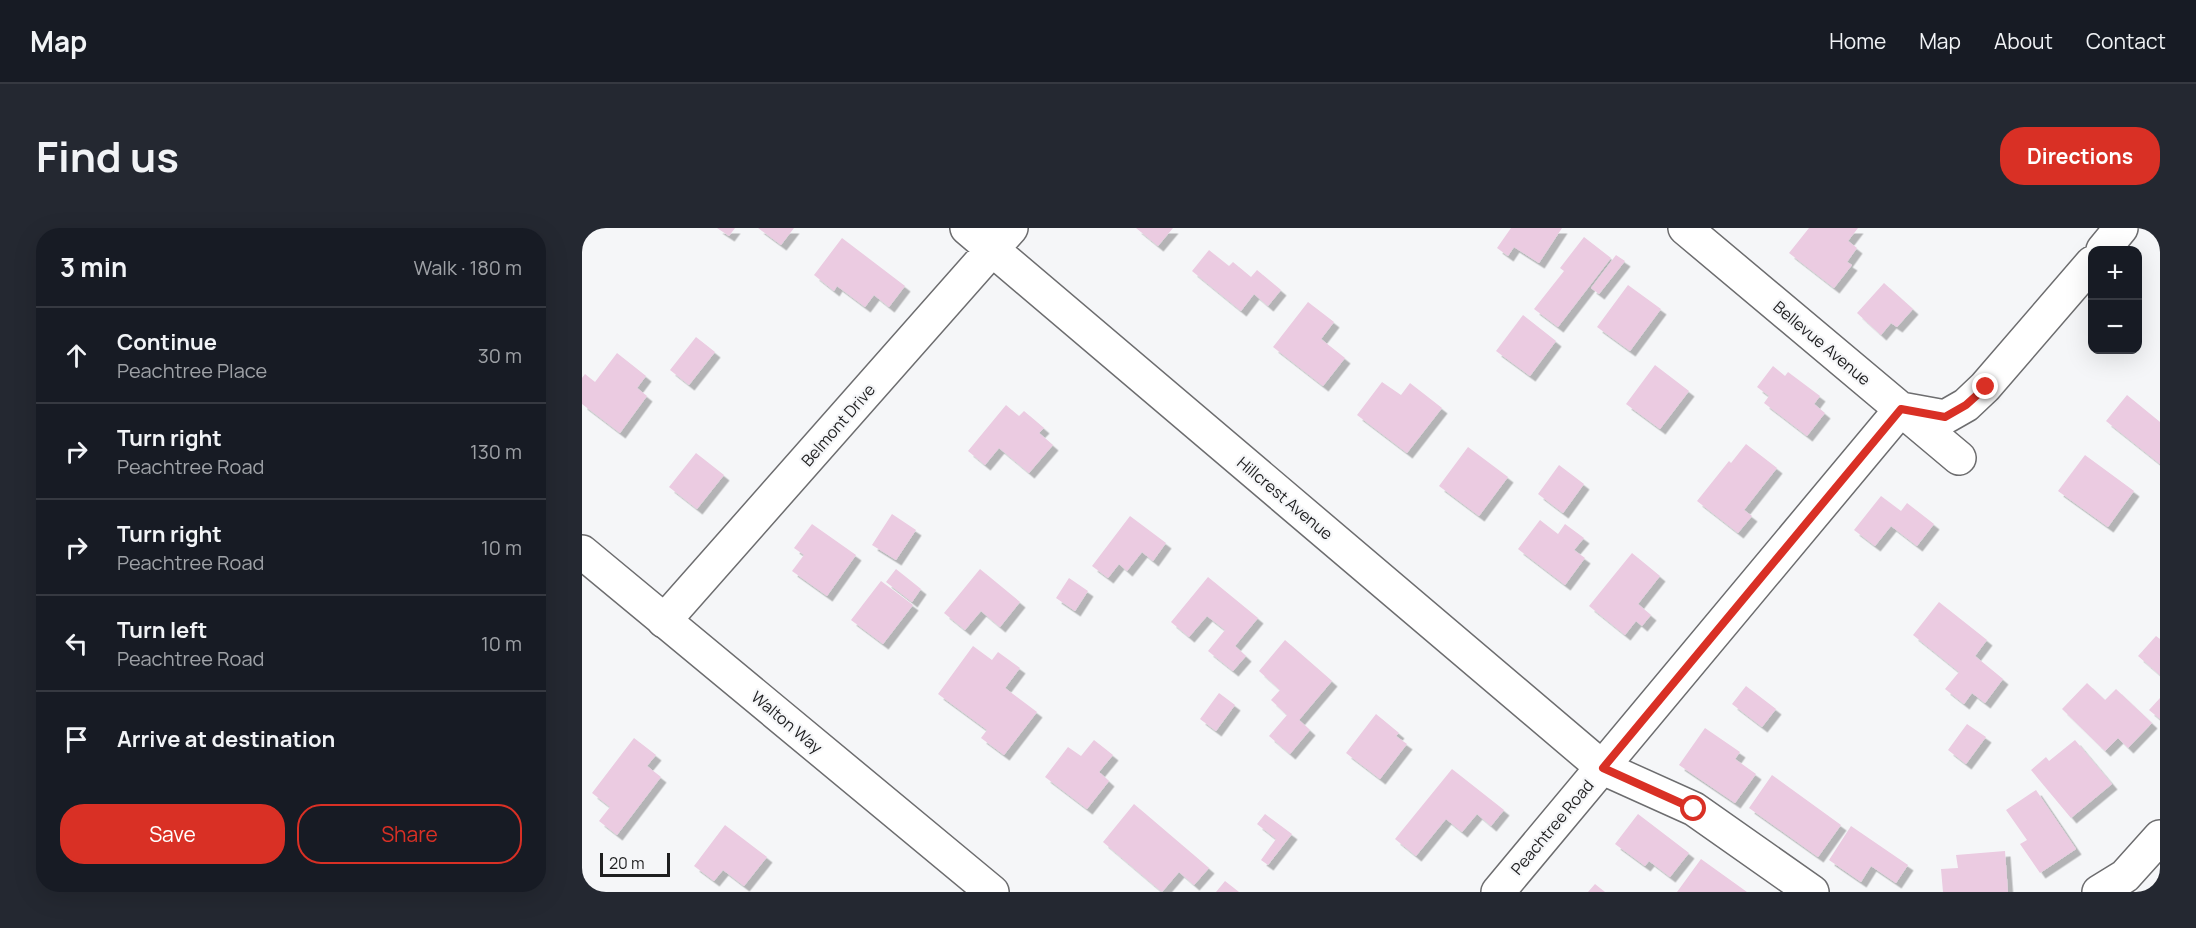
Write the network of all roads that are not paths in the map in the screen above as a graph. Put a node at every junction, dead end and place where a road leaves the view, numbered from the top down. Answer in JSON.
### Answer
{"nodes":[{"id":1,"x":967,"y":228,"type":"edge"},
{"id":2,"x":1685,"y":228,"type":"edge"},
{"id":3,"x":2121,"y":228,"type":"edge"},
{"id":4,"x":1001,"y":239,"type":"edge"},
{"id":5,"x":2106,"y":246,"type":"edge"},
{"id":6,"x":2088,"y":268,"type":"edge"},
{"id":7,"x":1901,"y":409,"type":"junction"},
{"id":8,"x":1959,"y":458,"type":"dead end"},
{"id":9,"x":582,"y":552,"type":"edge"},
{"id":10,"x":664,"y":621,"type":"junction"},
{"id":11,"x":1603,"y":768,"type":"junction"},
{"id":12,"x":2160,"y":837,"type":"edge"},
{"id":13,"x":992,"y":892,"type":"edge"},
{"id":14,"x":1498,"y":892,"type":"edge"},
{"id":15,"x":1812,"y":892,"type":"edge"},
{"id":16,"x":2099,"y":892,"type":"edge"}],
"edges":[{"from":1,"to":4,"type":"street","name":"Hillcrest Avenue"},
{"from":2,"to":7,"type":"street","name":"Bellevue Avenue"},
{"from":3,"to":5,"type":"street"},
{"from":4,"to":10,"type":"street","name":"Belmont Drive"},
{"from":4,"to":11,"type":"street","name":"Hillcrest Avenue"},
{"from":6,"to":7,"type":"street"},
{"from":7,"to":8,"type":"street","name":"Bellevue Avenue"},
{"from":7,"to":11,"type":"street","name":"Peachtree Road"},
{"from":9,"to":10,"type":"street","name":"Walton Way"},
{"from":10,"to":13,"type":"street","name":"Walton Way"},
{"from":11,"to":14,"type":"street","name":"Peachtree Road"},
{"from":11,"to":15,"type":"street","name":"Hillcrest Avenue"},
{"from":12,"to":16,"type":"street"}]}
